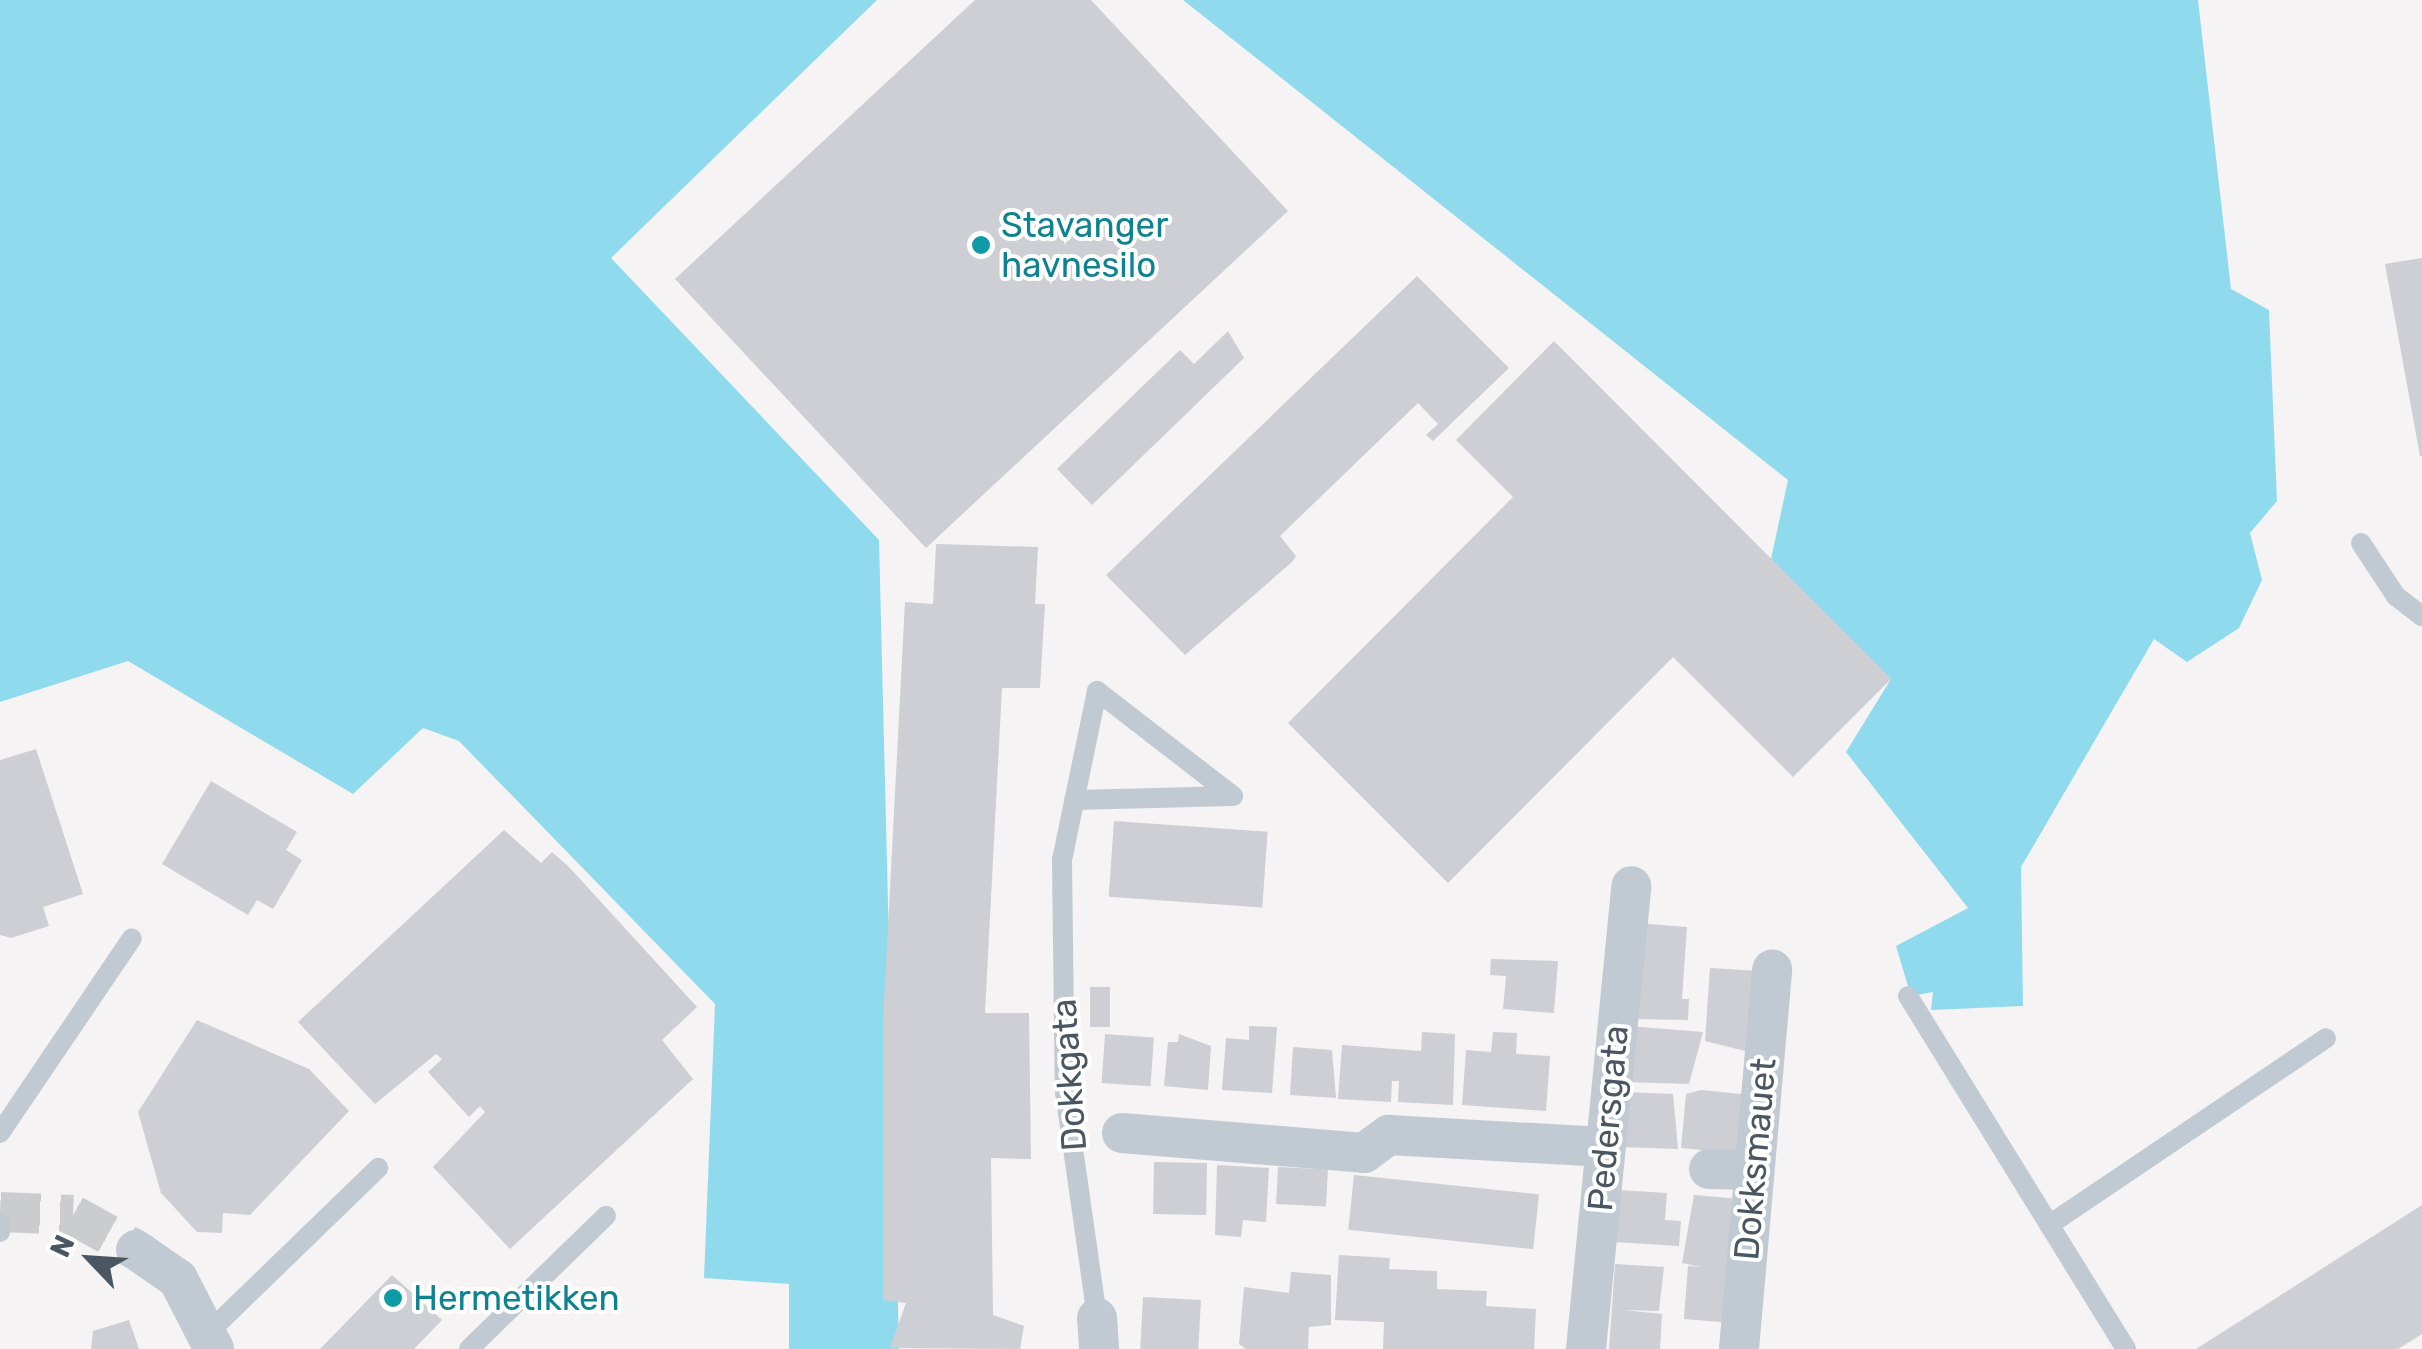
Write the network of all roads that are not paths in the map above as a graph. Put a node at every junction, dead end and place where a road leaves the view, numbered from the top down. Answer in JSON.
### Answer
{"nodes":[{"id":1,"x":2361,"y":543,"type":"dead end"},
{"id":2,"x":2422,"y":616,"type":"edge"},
{"id":3,"x":1074,"y":800,"type":"junction"},
{"id":4,"x":1631,"y":886,"type":"dead end"},
{"id":5,"x":132,"y":938,"type":"dead end"},
{"id":6,"x":1772,"y":969,"type":"dead end"},
{"id":7,"x":1908,"y":996,"type":"dead end"},
{"id":8,"x":2326,"y":1038,"type":"dead end"},
{"id":9,"x":0,"y":1133,"type":"edge"},
{"id":10,"x":1122,"y":1133,"type":"dead end"},
{"id":11,"x":1606,"y":1147,"type":"junction"},
{"id":12,"x":378,"y":1168,"type":"dead end"},
{"id":13,"x":1709,"y":1169,"type":"dead end"},
{"id":14,"x":1754,"y":1170,"type":"junction"},
{"id":15,"x":606,"y":1216,"type":"dead end"},
{"id":16,"x":0,"y":1222,"type":"edge"},
{"id":17,"x":2049,"y":1225,"type":"junction"},
{"id":18,"x":0,"y":1232,"type":"edge"},
{"id":19,"x":136,"y":1250,"type":"tunnel mouth"},
{"id":20,"x":1098,"y":1334,"type":"edge"},
{"id":21,"x":212,"y":1339,"type":"edge"},
{"id":22,"x":469,"y":1349,"type":"edge"},
{"id":23,"x":1586,"y":1349,"type":"edge"},
{"id":24,"x":1739,"y":1349,"type":"edge"},
{"id":25,"x":2126,"y":1349,"type":"edge"}],
"edges":[{"from":1,"to":2,"type":"lane"},
{"from":3,"to":3,"type":"lane","name":"Dokkgata"},
{"from":3,"to":20,"type":"lane","name":"Dokkgata"},
{"from":4,"to":11,"type":"street","name":"Pedersgata"},
{"from":5,"to":9,"type":"lane"},
{"from":6,"to":14,"type":"street","name":"Dokksmauet"},
{"from":7,"to":17,"type":"lane"},
{"from":8,"to":17,"type":"lane"},
{"from":10,"to":11,"type":"street"},
{"from":11,"to":23,"type":"street","name":"Pedersgata"},
{"from":12,"to":21,"type":"lane"},
{"from":13,"to":14,"type":"street"},
{"from":14,"to":24,"type":"street","name":"Dokksmauet"},
{"from":15,"to":22,"type":"lane"},
{"from":16,"to":18,"type":"lane"},
{"from":17,"to":25,"type":"lane"},
{"from":19,"to":21,"type":"street"}]}
